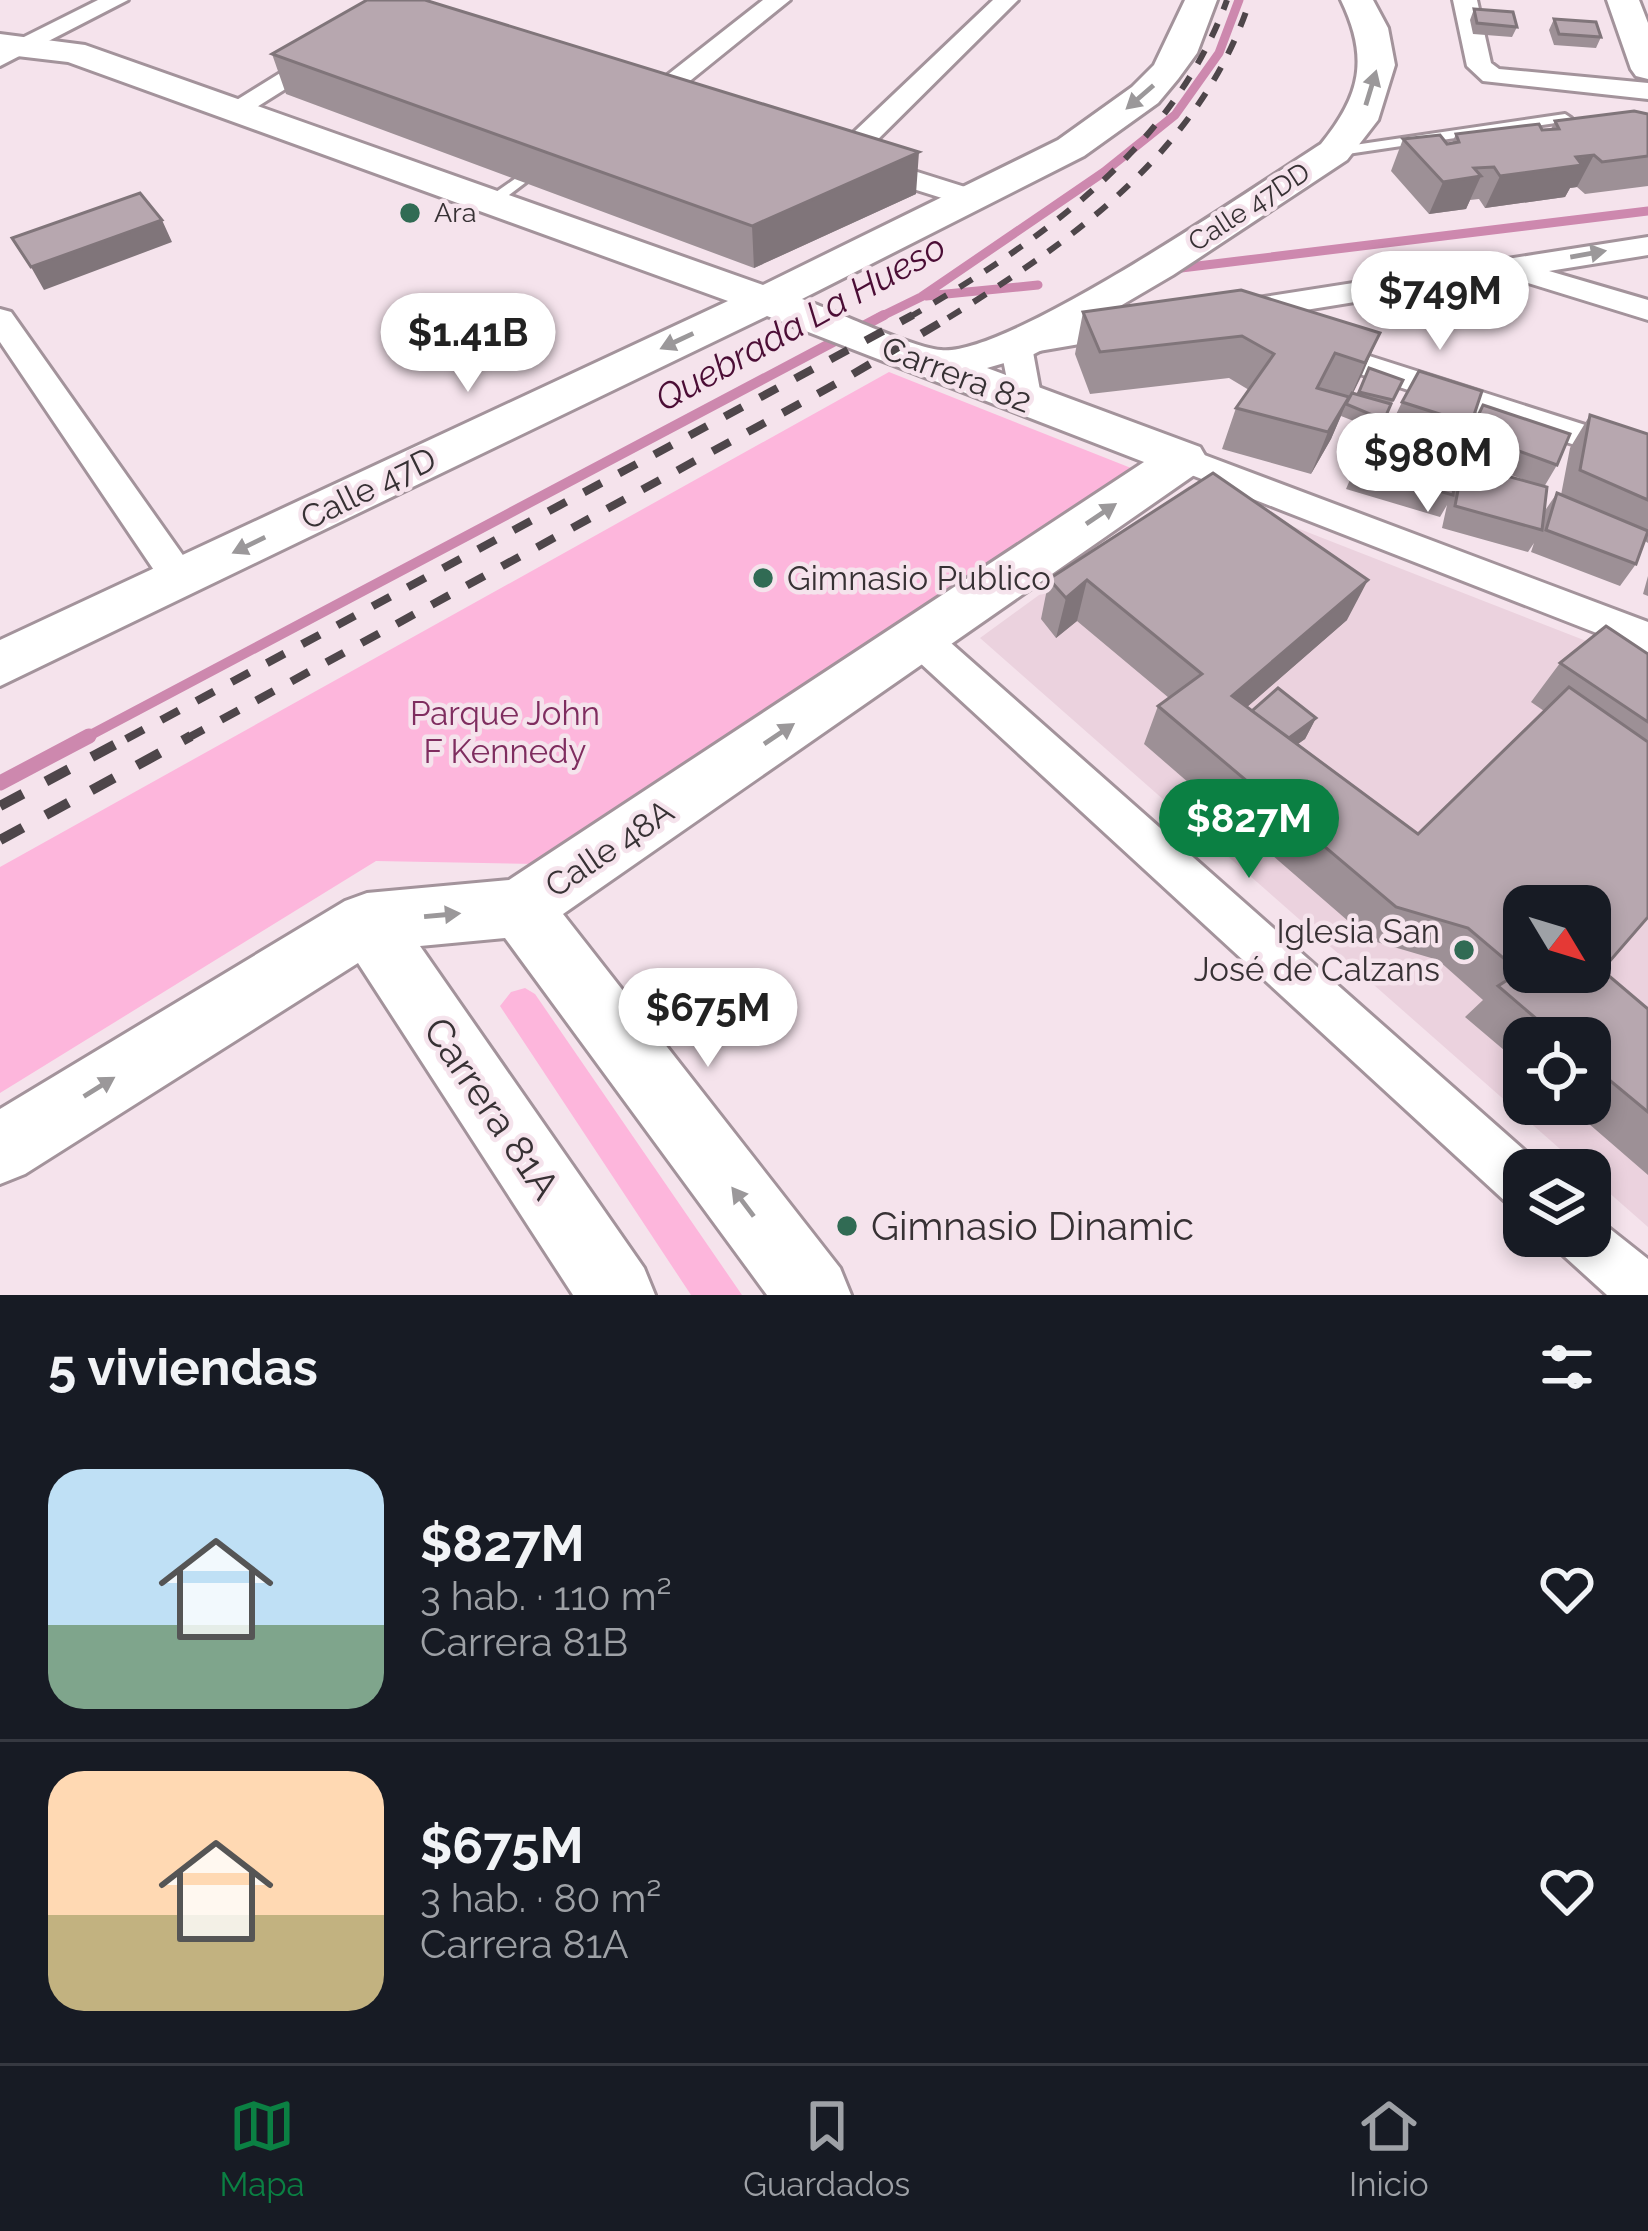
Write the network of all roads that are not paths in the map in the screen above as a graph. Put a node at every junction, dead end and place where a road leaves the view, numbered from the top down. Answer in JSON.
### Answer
{"nodes":[{"id":1,"x":116,"y":0,"type":"edge"},
{"id":2,"x":359,"y":0,"type":"edge"},
{"id":3,"x":778,"y":0,"type":"edge"},
{"id":4,"x":1006,"y":0,"type":"edge"},
{"id":5,"x":1201,"y":0,"type":"edge"},
{"id":6,"x":1357,"y":0,"type":"edge"},
{"id":7,"x":1465,"y":0,"type":"edge"},
{"id":8,"x":1623,"y":0,"type":"edge"},
{"id":9,"x":406,"y":6,"type":"edge"},
{"id":10,"x":0,"y":12,"type":"edge"},
{"id":11,"x":440,"y":26,"type":"edge"},
{"id":12,"x":55,"y":41,"type":"junction"},
{"id":13,"x":6,"y":51,"type":"edge"},
{"id":14,"x":1648,"y":69,"type":"edge"},
{"id":15,"x":1648,"y":91,"type":"edge"},
{"id":16,"x":698,"y":110,"type":"edge"},
{"id":17,"x":232,"y":111,"type":"junction"},
{"id":18,"x":1565,"y":118,"type":"edge"},
{"id":19,"x":1334,"y":152,"type":"junction"},
{"id":20,"x":552,"y":160,"type":"edge"},
{"id":21,"x":971,"y":198,"type":"junction"},
{"id":22,"x":491,"y":202,"type":"junction"},
{"id":23,"x":1648,"y":246,"type":"edge"},
{"id":24,"x":1506,"y":268,"type":"junction"},
{"id":25,"x":766,"y":299,"type":"junction"},
{"id":26,"x":1648,"y":310,"type":"edge"},
{"id":27,"x":0,"y":319,"type":"edge"},
{"id":28,"x":1155,"y":322,"type":"edge"},
{"id":29,"x":1016,"y":345,"type":"junction"},
{"id":30,"x":921,"y":360,"type":"junction"},
{"id":31,"x":1025,"y":401,"type":"junction"},
{"id":32,"x":1648,"y":457,"type":"edge"},
{"id":33,"x":1183,"y":459,"type":"junction"},
{"id":34,"x":179,"y":578,"type":"junction"},
{"id":35,"x":1648,"y":638,"type":"edge"},
{"id":36,"x":920,"y":639,"type":"junction"},
{"id":37,"x":0,"y":664,"type":"edge"},
{"id":38,"x":520,"y":908,"type":"junction"},
{"id":39,"x":367,"y":922,"type":"junction"},
{"id":40,"x":0,"y":1149,"type":"edge"},
{"id":41,"x":1503,"y":1165,"type":"edge"},
{"id":42,"x":1605,"y":1257,"type":"edge"},
{"id":43,"x":617,"y":1295,"type":"edge"},
{"id":44,"x":814,"y":1295,"type":"edge"},
{"id":45,"x":1647,"y":1295,"type":"edge"}],
"edges":[{"from":1,"to":12,"type":"street"},
{"from":2,"to":9,"type":"street"},
{"from":3,"to":16,"type":"street"},
{"from":4,"to":21,"type":"street"},
{"from":5,"to":21,"type":"street","name":"Calle 47D","one_way":true},
{"from":19,"to":6,"type":"street","name":"Calle 47DD","one_way":true},
{"from":7,"to":15,"type":"street"},
{"from":8,"to":14,"type":"street"},
{"from":9,"to":11,"type":"street"},
{"from":9,"to":17,"type":"street"},
{"from":10,"to":12,"type":"street","name":"Carrera 82"},
{"from":12,"to":13,"type":"street","name":"Carrera 82"},
{"from":12,"to":17,"type":"street","name":"Carrera 82"},
{"from":17,"to":22,"type":"street","name":"Carrera 82"},
{"from":18,"to":19,"type":"lane"},
{"from":19,"to":29,"type":"street","name":"Calle 47DD"},
{"from":20,"to":22,"type":"lane"},
{"from":21,"to":25,"type":"street","name":"Calle 47D"},
{"from":22,"to":25,"type":"street","name":"Carrera 82"},
{"from":24,"to":23,"type":"street","one_way":true},
{"from":24,"to":26,"type":"street"},
{"from":24,"to":32,"type":"street"},
{"from":25,"to":30,"type":"street","name":"Carrera 82"},
{"from":25,"to":34,"type":"street","name":"Calle 47D","one_way":true},
{"from":27,"to":34,"type":"street"},
{"from":28,"to":29,"type":"street"},
{"from":29,"to":30,"type":"street","name":"Calle 47DD"},
{"from":29,"to":31,"type":"street"},
{"from":30,"to":31,"type":"street","name":"Carrera 82"},
{"from":31,"to":33,"type":"street","name":"Carrera 82"},
{"from":33,"to":35,"type":"street","name":"Carrera 82"},
{"from":36,"to":33,"type":"street","name":"Calle 48A","one_way":true},
{"from":34,"to":37,"type":"street","name":"Calle 47D"},
{"from":38,"to":36,"type":"street","name":"Calle 48A","one_way":true},
{"from":36,"to":41,"type":"street"},
{"from":39,"to":38,"type":"street","name":"Calle 48A","one_way":true},
{"from":44,"to":38,"type":"street","one_way":true},
{"from":40,"to":39,"type":"street","name":"Calle 48A","one_way":true},
{"from":39,"to":43,"type":"street","name":"Carrera 81A"},
{"from":42,"to":45,"type":"street"}]}
